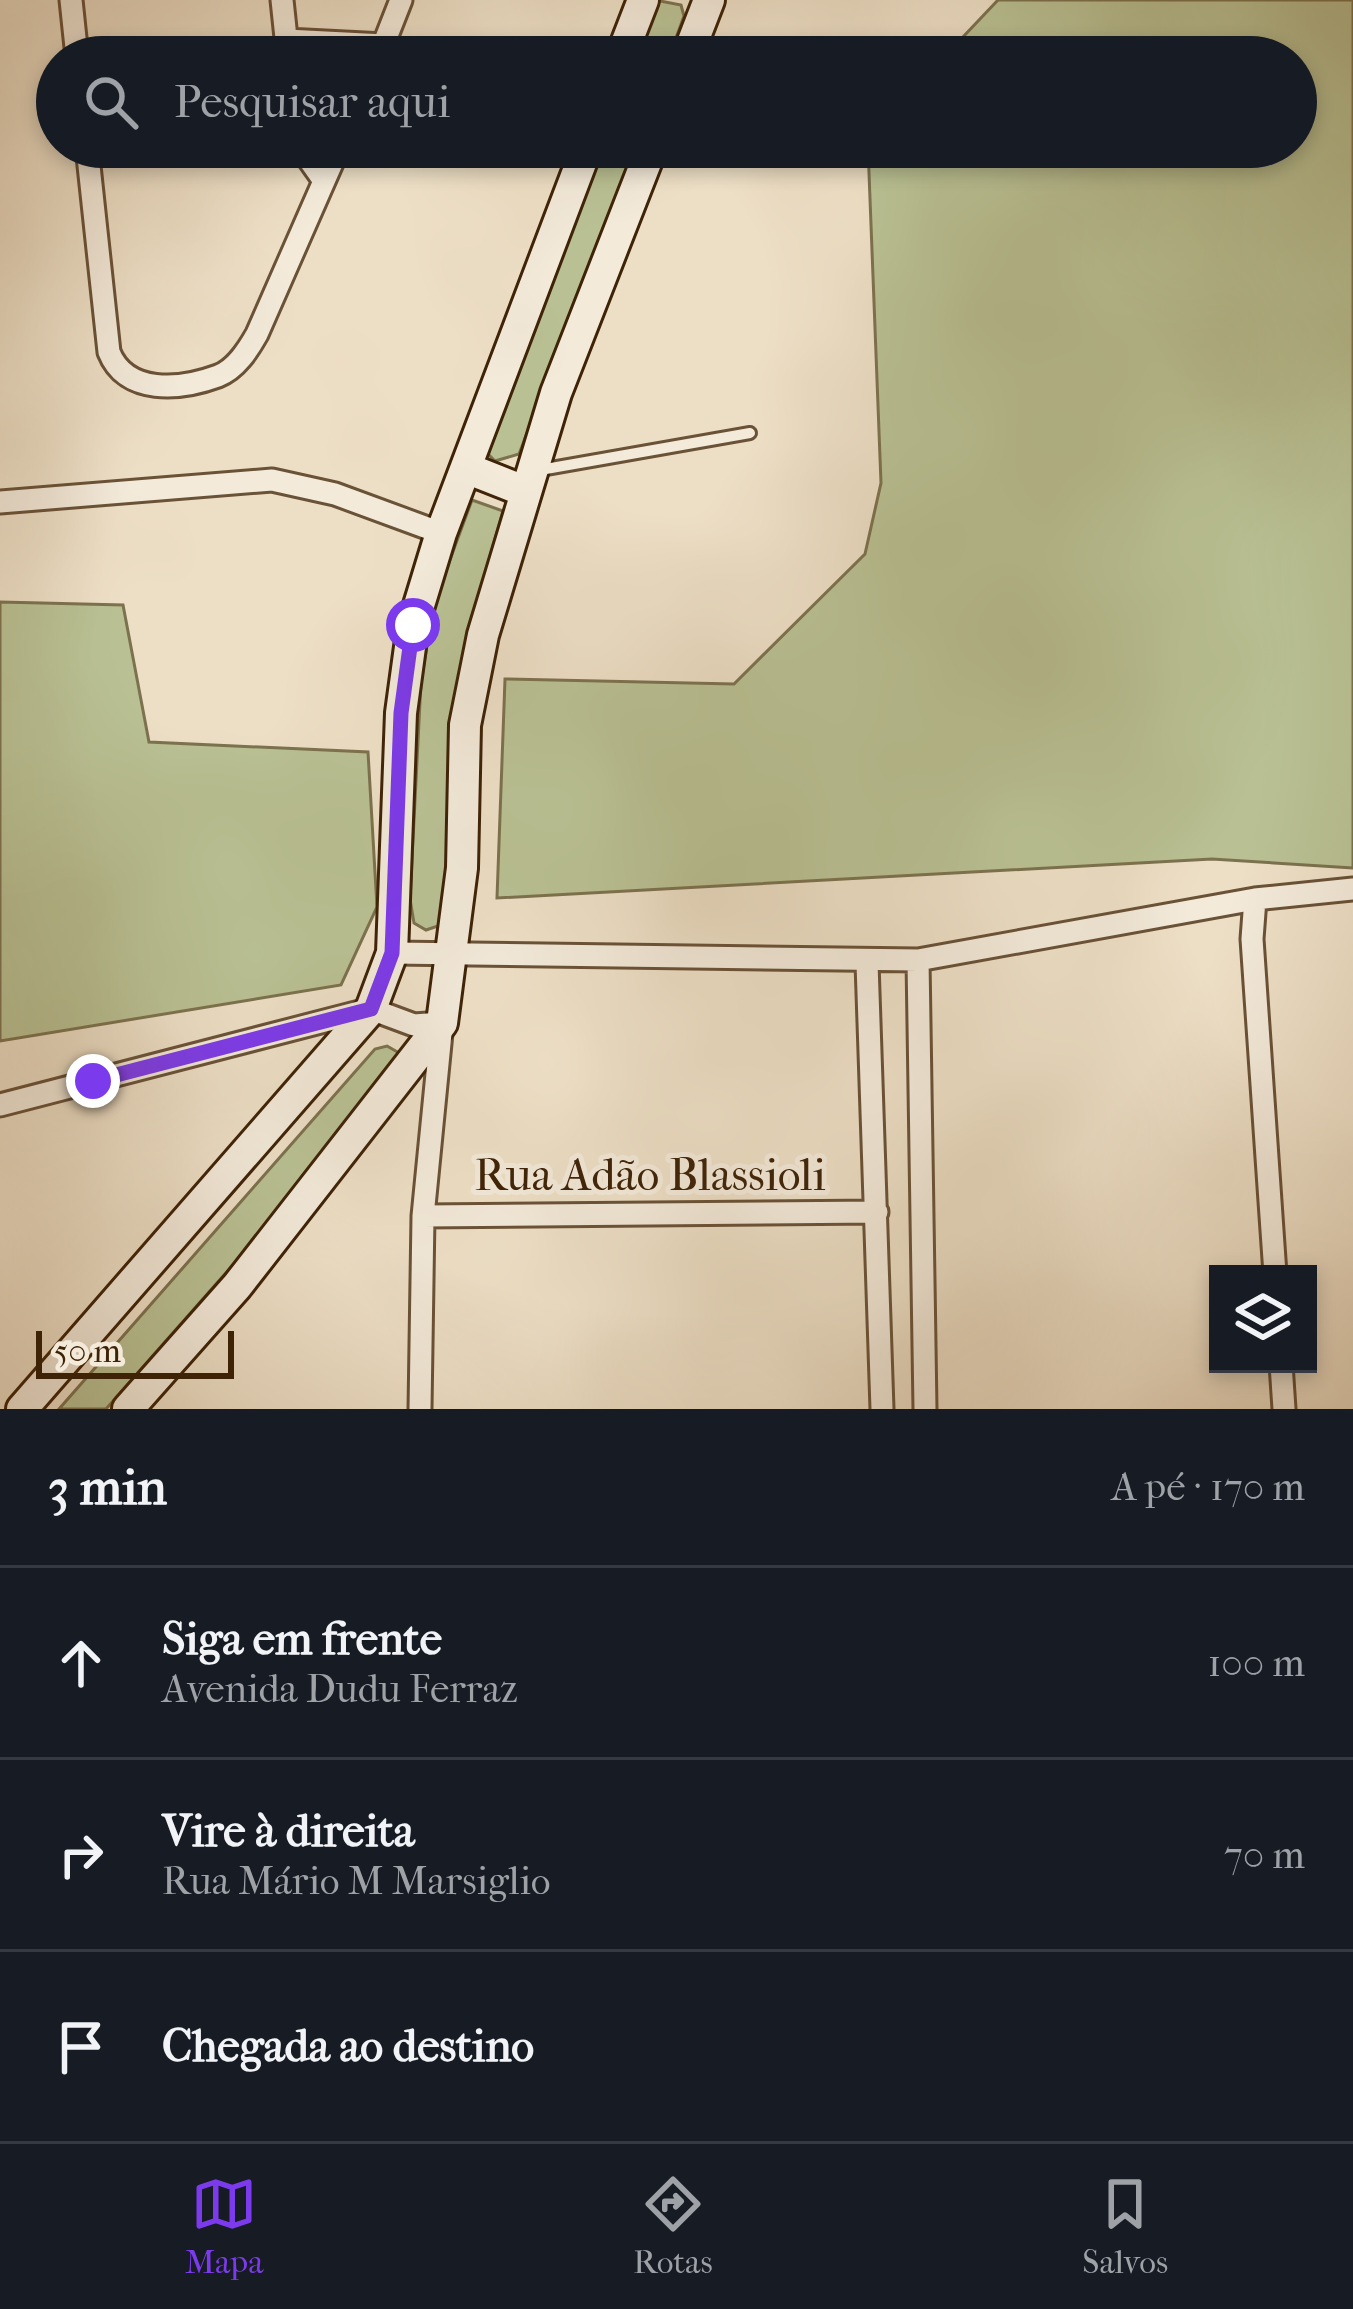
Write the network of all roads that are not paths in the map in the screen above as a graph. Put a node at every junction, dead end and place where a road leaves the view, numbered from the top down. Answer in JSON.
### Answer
{"nodes":[{"id":1,"x":71,"y":0,"type":"edge"},
{"id":2,"x":282,"y":0,"type":"edge"},
{"id":3,"x":400,"y":0,"type":"edge"},
{"id":4,"x":643,"y":0,"type":"edge"},
{"id":5,"x":709,"y":0,"type":"edge"},
{"id":6,"x":75,"y":36,"type":"edge"},
{"id":7,"x":286,"y":36,"type":"edge"},
{"id":8,"x":387,"y":36,"type":"edge"},
{"id":9,"x":629,"y":36,"type":"edge"},
{"id":10,"x":695,"y":36,"type":"edge"},
{"id":11,"x":89,"y":168,"type":"edge"},
{"id":12,"x":315,"y":168,"type":"edge"},
{"id":13,"x":330,"y":168,"type":"edge"},
{"id":14,"x":579,"y":168,"type":"edge"},
{"id":15,"x":644,"y":168,"type":"edge"},
{"id":16,"x":324,"y":181,"type":"junction"},
{"id":17,"x":750,"y":433,"type":"dead end"},
{"id":18,"x":466,"y":468,"type":"junction"},
{"id":19,"x":527,"y":481,"type":"junction"},
{"id":20,"x":0,"y":502,"type":"edge"},
{"id":21,"x":441,"y":533,"type":"junction"},
{"id":22,"x":1353,"y":889,"type":"edge"},
{"id":23,"x":1255,"y":898,"type":"junction"},
{"id":24,"x":392,"y":953,"type":"junction"},
{"id":25,"x":453,"y":958,"type":"junction"},
{"id":26,"x":918,"y":960,"type":"junction"},
{"id":27,"x":867,"y":963,"type":"junction"},
{"id":28,"x":371,"y":1009,"type":"junction"},
{"id":29,"x":442,"y":1023,"type":"junction"},
{"id":30,"x":0,"y":1105,"type":"edge"},
{"id":31,"x":877,"y":1213,"type":"junction"},
{"id":32,"x":424,"y":1216,"type":"junction"},
{"id":33,"x":1273,"y":1265,"type":"edge"},
{"id":34,"x":1281,"y":1373,"type":"edge"},
{"id":35,"x":141,"y":1404,"type":"edge"},
{"id":36,"x":22,"y":1409,"type":"edge"},
{"id":37,"x":420,"y":1409,"type":"edge"},
{"id":38,"x":882,"y":1409,"type":"edge"},
{"id":39,"x":926,"y":1409,"type":"edge"},
{"id":40,"x":1283,"y":1409,"type":"edge"}],
"edges":[{"from":1,"to":6,"type":"street"},
{"from":2,"to":7,"type":"street"},
{"from":3,"to":8,"type":"street"},
{"from":4,"to":9,"type":"main road"},
{"from":5,"to":10,"type":"main road"},
{"from":11,"to":16,"type":"street"},
{"from":12,"to":16,"type":"street"},
{"from":13,"to":16,"type":"street"},
{"from":14,"to":18,"type":"main road"},
{"from":15,"to":19,"type":"main road"},
{"from":17,"to":19,"type":"lane"},
{"from":18,"to":19,"type":"main road"},
{"from":18,"to":21,"type":"main road"},
{"from":19,"to":25,"type":"main road"},
{"from":20,"to":21,"type":"street"},
{"from":21,"to":24,"type":"main road"},
{"from":22,"to":23,"type":"street"},
{"from":23,"to":26,"type":"street"},
{"from":23,"to":33,"type":"street"},
{"from":24,"to":25,"type":"street"},
{"from":24,"to":28,"type":"main road"},
{"from":25,"to":27,"type":"street"},
{"from":25,"to":29,"type":"main road"},
{"from":26,"to":27,"type":"street"},
{"from":26,"to":39,"type":"street"},
{"from":27,"to":31,"type":"street"},
{"from":28,"to":29,"type":"street"},
{"from":28,"to":30,"type":"street"},
{"from":28,"to":36,"type":"main road"},
{"from":29,"to":32,"type":"street"},
{"from":29,"to":35,"type":"main road"},
{"from":31,"to":32,"type":"street","name":"Rua Adão Blassioli"},
{"from":31,"to":38,"type":"street"},
{"from":32,"to":37,"type":"street"},
{"from":34,"to":40,"type":"street"}]}
